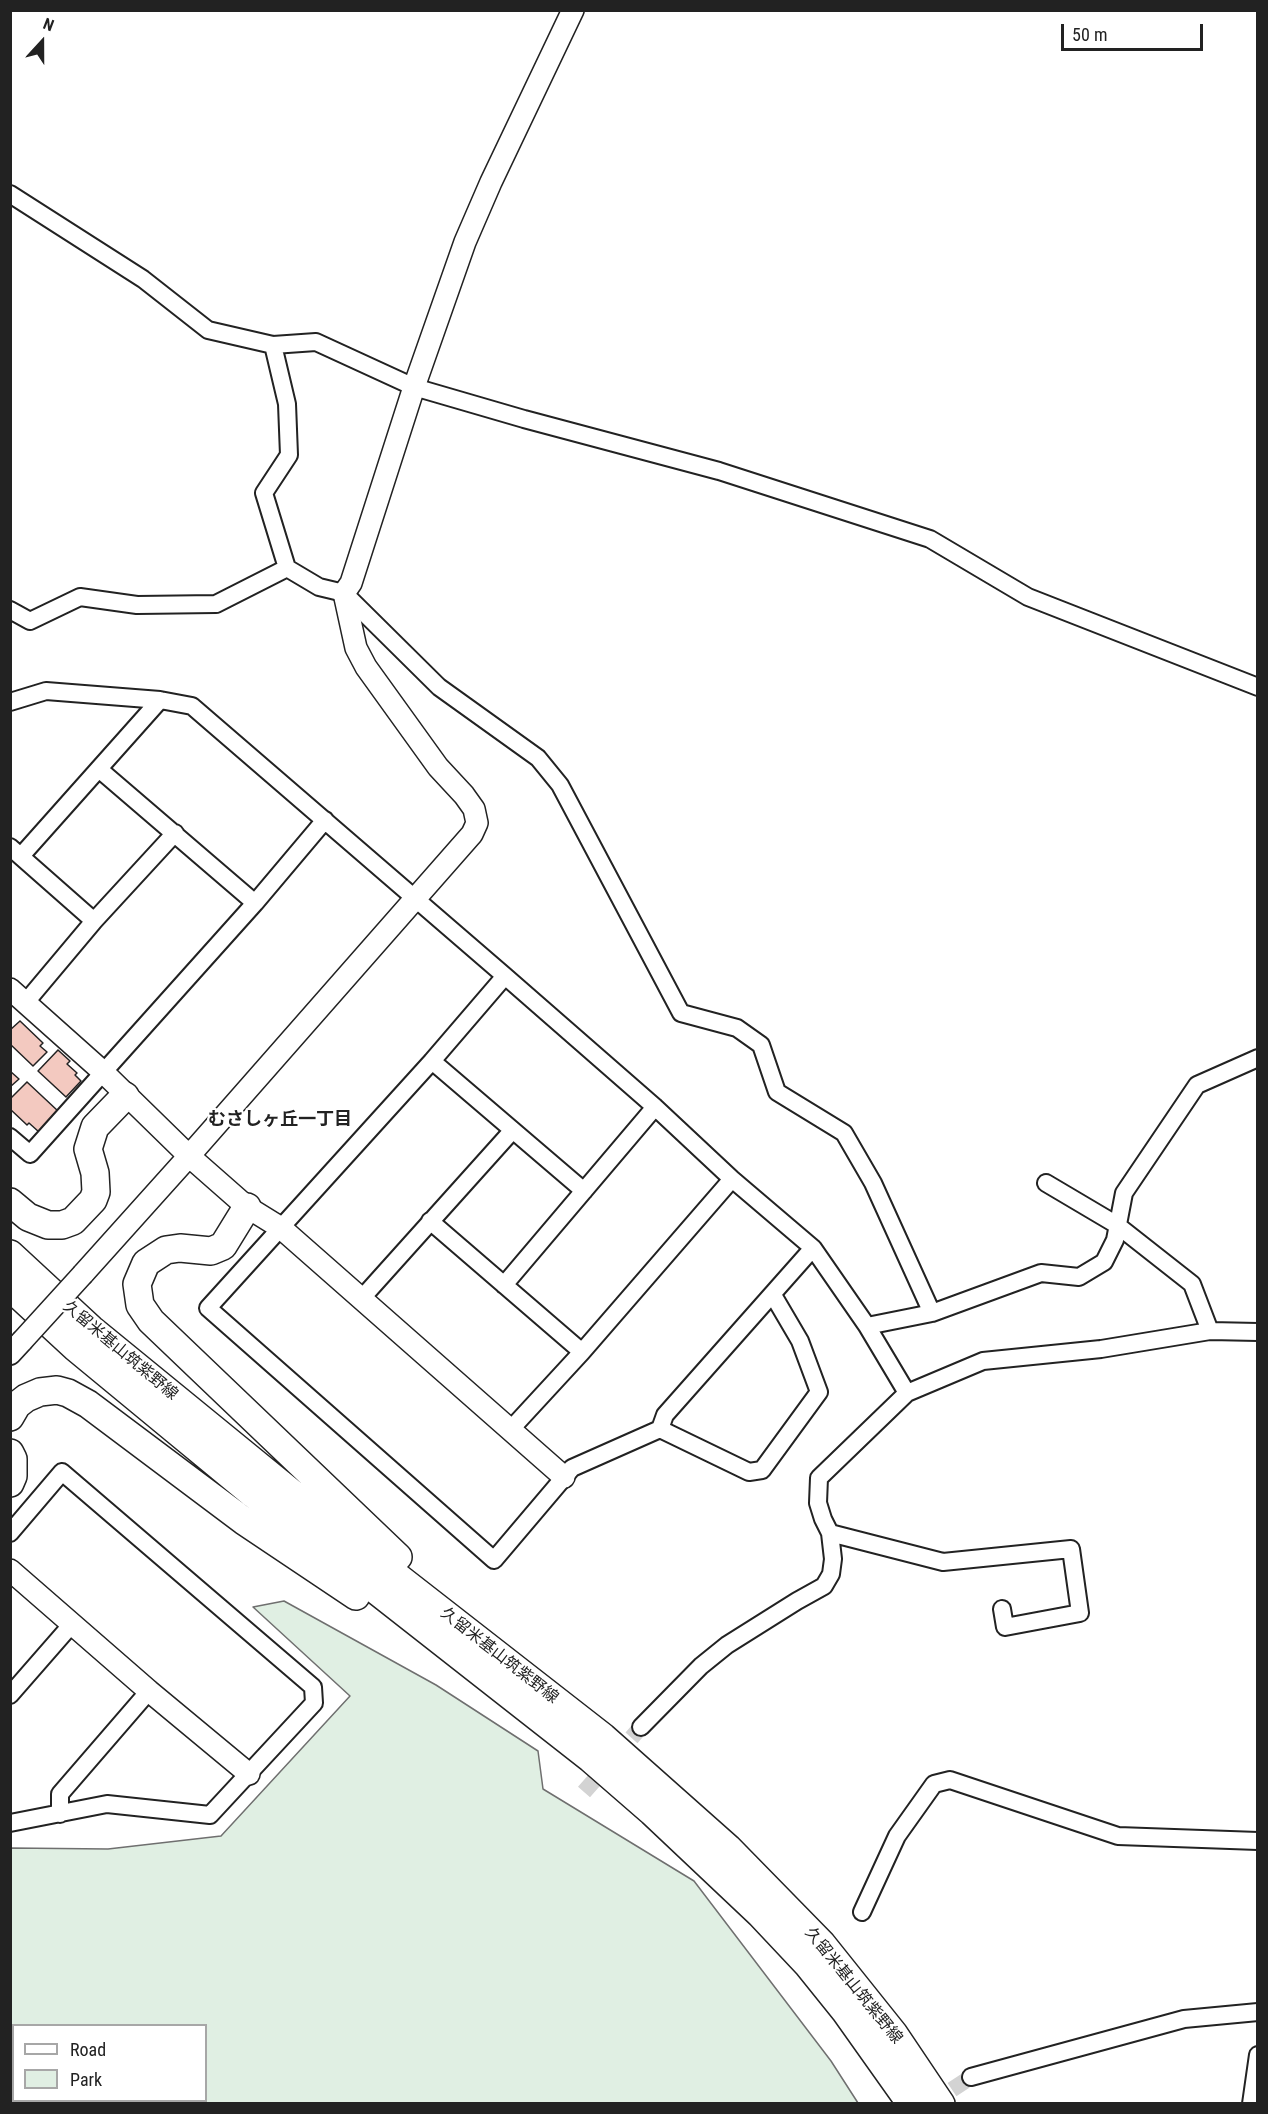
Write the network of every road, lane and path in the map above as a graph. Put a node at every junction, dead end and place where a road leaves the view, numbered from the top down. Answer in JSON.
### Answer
{"nodes":[{"id":1,"x":573,"y":10,"type":"edge"},
{"id":2,"x":10,"y":194,"type":"edge"},
{"id":3,"x":273,"y":345,"type":"junction"},
{"id":4,"x":414,"y":387,"type":"junction"},
{"id":5,"x":287,"y":568,"type":"junction"},
{"id":6,"x":344,"y":593,"type":"junction"},
{"id":7,"x":10,"y":610,"type":"edge"},
{"id":8,"x":1257,"y":687,"type":"edge"},
{"id":9,"x":160,"y":700,"type":"junction"},
{"id":10,"x":10,"y":702,"type":"edge"},
{"id":11,"x":100,"y":770,"type":"junction"},
{"id":12,"x":325,"y":820,"type":"junction"},
{"id":13,"x":175,"y":833,"type":"junction"},
{"id":14,"x":16,"y":852,"type":"edge"},
{"id":15,"x":415,"y":898,"type":"junction"},
{"id":16,"x":255,"y":903,"type":"junction"},
{"id":17,"x":94,"y":921,"type":"junction"},
{"id":18,"x":505,"y":976,"type":"junction"},
{"id":19,"x":18,"y":995,"type":"edge"},
{"id":20,"x":1257,"y":1058,"type":"edge"},
{"id":21,"x":432,"y":1061,"type":"junction"},
{"id":22,"x":102,"y":1071,"type":"junction"},
{"id":23,"x":125,"y":1096,"type":"junction"},
{"id":24,"x":655,"y":1107,"type":"junction"},
{"id":25,"x":512,"y":1131,"type":"junction"},
{"id":26,"x":10,"y":1137,"type":"edge"},
{"id":27,"x":189,"y":1156,"type":"junction"},
{"id":28,"x":732,"y":1179,"type":"junction"},
{"id":29,"x":1046,"y":1183,"type":"dead end"},
{"id":30,"x":584,"y":1191,"type":"junction"},
{"id":31,"x":10,"y":1202,"type":"edge"},
{"id":32,"x":247,"y":1207,"type":"junction"},
{"id":33,"x":430,"y":1221,"type":"junction"},
{"id":34,"x":1117,"y":1225,"type":"junction"},
{"id":35,"x":281,"y":1228,"type":"junction"},
{"id":36,"x":813,"y":1248,"type":"junction"},
{"id":37,"x":10,"y":1254,"type":"edge"},
{"id":38,"x":504,"y":1285,"type":"junction"},
{"id":39,"x":10,"y":1287,"type":"edge"},
{"id":40,"x":773,"y":1295,"type":"junction"},
{"id":41,"x":362,"y":1298,"type":"junction"},
{"id":42,"x":932,"y":1313,"type":"junction"},
{"id":43,"x":867,"y":1326,"type":"junction"},
{"id":44,"x":1210,"y":1331,"type":"junction"},
{"id":45,"x":1257,"y":1332,"type":"edge"},
{"id":46,"x":16,"y":1347,"type":"edge"},
{"id":47,"x":582,"y":1352,"type":"junction"},
{"id":48,"x":907,"y":1393,"type":"junction"},
{"id":49,"x":10,"y":1418,"type":"edge"},
{"id":50,"x":511,"y":1430,"type":"junction"},
{"id":51,"x":660,"y":1430,"type":"junction"},
{"id":52,"x":10,"y":1453,"type":"edge"},
{"id":53,"x":564,"y":1477,"type":"junction"},
{"id":54,"x":10,"y":1483,"type":"edge"},
{"id":55,"x":10,"y":1533,"type":"edge"},
{"id":56,"x":830,"y":1533,"type":"junction"},
{"id":57,"x":10,"y":1570,"type":"edge"},
{"id":58,"x":1002,"y":1609,"type":"dead end"},
{"id":59,"x":72,"y":1624,"type":"junction"},
{"id":60,"x":445,"y":1629,"type":"junction"},
{"id":61,"x":149,"y":1691,"type":"junction"},
{"id":62,"x":10,"y":1695,"type":"edge"},
{"id":63,"x":640,"y":1727,"type":"tunnel mouth"},
{"id":64,"x":249,"y":1774,"type":"junction"},
{"id":65,"x":60,"y":1814,"type":"junction"},
{"id":66,"x":10,"y":1823,"type":"edge"},
{"id":67,"x":1257,"y":1841,"type":"edge"},
{"id":68,"x":862,"y":1912,"type":"dead end"},
{"id":69,"x":1257,"y":2012,"type":"edge"},
{"id":70,"x":1257,"y":2055,"type":"edge"},
{"id":71,"x":971,"y":2078,"type":"tunnel mouth"},
{"id":72,"x":911,"y":2103,"type":"edge"},
{"id":73,"x":941,"y":2103,"type":"edge"},
{"id":74,"x":1251,"y":2103,"type":"edge"}],
"edges":[{"from":1,"to":4,"type":"street"},
{"from":2,"to":3,"type":"street"},
{"from":3,"to":4,"type":"street"},
{"from":3,"to":5,"type":"street"},
{"from":4,"to":6,"type":"street"},
{"from":4,"to":8,"type":"street"},
{"from":5,"to":6,"type":"street"},
{"from":5,"to":7,"type":"street"},
{"from":6,"to":15,"type":"street"},
{"from":6,"to":42,"type":"street"},
{"from":9,"to":10,"type":"street"},
{"from":9,"to":11,"type":"street"},
{"from":9,"to":12,"type":"street"},
{"from":11,"to":13,"type":"street"},
{"from":11,"to":14,"type":"street"},
{"from":12,"to":15,"type":"street"},
{"from":12,"to":16,"type":"street"},
{"from":13,"to":16,"type":"street"},
{"from":13,"to":17,"type":"street"},
{"from":14,"to":17,"type":"street"},
{"from":15,"to":18,"type":"street"},
{"from":15,"to":27,"type":"street"},
{"from":16,"to":22,"type":"street"},
{"from":17,"to":19,"type":"street"},
{"from":18,"to":21,"type":"street"},
{"from":18,"to":24,"type":"street"},
{"from":19,"to":22,"type":"street"},
{"from":20,"to":34,"type":"street"},
{"from":21,"to":25,"type":"street"},
{"from":21,"to":35,"type":"street"},
{"from":22,"to":23,"type":"street"},
{"from":22,"to":26,"type":"street"},
{"from":23,"to":27,"type":"street"},
{"from":23,"to":31,"type":"main road"},
{"from":24,"to":28,"type":"street"},
{"from":24,"to":30,"type":"street"},
{"from":25,"to":30,"type":"street"},
{"from":25,"to":33,"type":"street"},
{"from":27,"to":32,"type":"street"},
{"from":27,"to":46,"type":"street","bridge":true},
{"from":28,"to":36,"type":"street"},
{"from":28,"to":47,"type":"street"},
{"from":29,"to":34,"type":"street"},
{"from":30,"to":38,"type":"street"},
{"from":32,"to":35,"type":"street"},
{"from":32,"to":60,"type":"main road"},
{"from":33,"to":38,"type":"street"},
{"from":33,"to":41,"type":"street"},
{"from":34,"to":42,"type":"street"},
{"from":34,"to":44,"type":"street"},
{"from":35,"to":41,"type":"street"},
{"from":35,"to":53,"type":"street"},
{"from":36,"to":40,"type":"street"},
{"from":36,"to":43,"type":"street"},
{"from":37,"to":60,"type":"main road","name":"久留米基山筑紫野線"},
{"from":38,"to":47,"type":"street"},
{"from":39,"to":60,"type":"main road","name":"久留米基山筑紫野線"},
{"from":40,"to":51,"type":"street"},
{"from":40,"to":51,"type":"street"},
{"from":41,"to":50,"type":"street"},
{"from":42,"to":43,"type":"street"},
{"from":43,"to":48,"type":"street"},
{"from":44,"to":45,"type":"street"},
{"from":44,"to":48,"type":"street"},
{"from":47,"to":50,"type":"street"},
{"from":48,"to":56,"type":"street"},
{"from":49,"to":60,"type":"main road"},
{"from":50,"to":53,"type":"street"},
{"from":51,"to":53,"type":"street"},
{"from":52,"to":54,"type":"main road"},
{"from":55,"to":64,"type":"street"},
{"from":56,"to":58,"type":"street"},
{"from":56,"to":63,"type":"street"},
{"from":57,"to":59,"type":"street"},
{"from":59,"to":61,"type":"street"},
{"from":59,"to":62,"type":"street"},
{"from":60,"to":72,"type":"main road","name":"久留米基山筑紫野線"},
{"from":60,"to":73,"type":"main road","name":"久留米基山筑紫野線"},
{"from":61,"to":64,"type":"street"},
{"from":61,"to":65,"type":"street"},
{"from":64,"to":65,"type":"street"},
{"from":65,"to":66,"type":"street"},
{"from":67,"to":68,"type":"street"},
{"from":69,"to":71,"type":"street"},
{"from":70,"to":74,"type":"street"}]}
